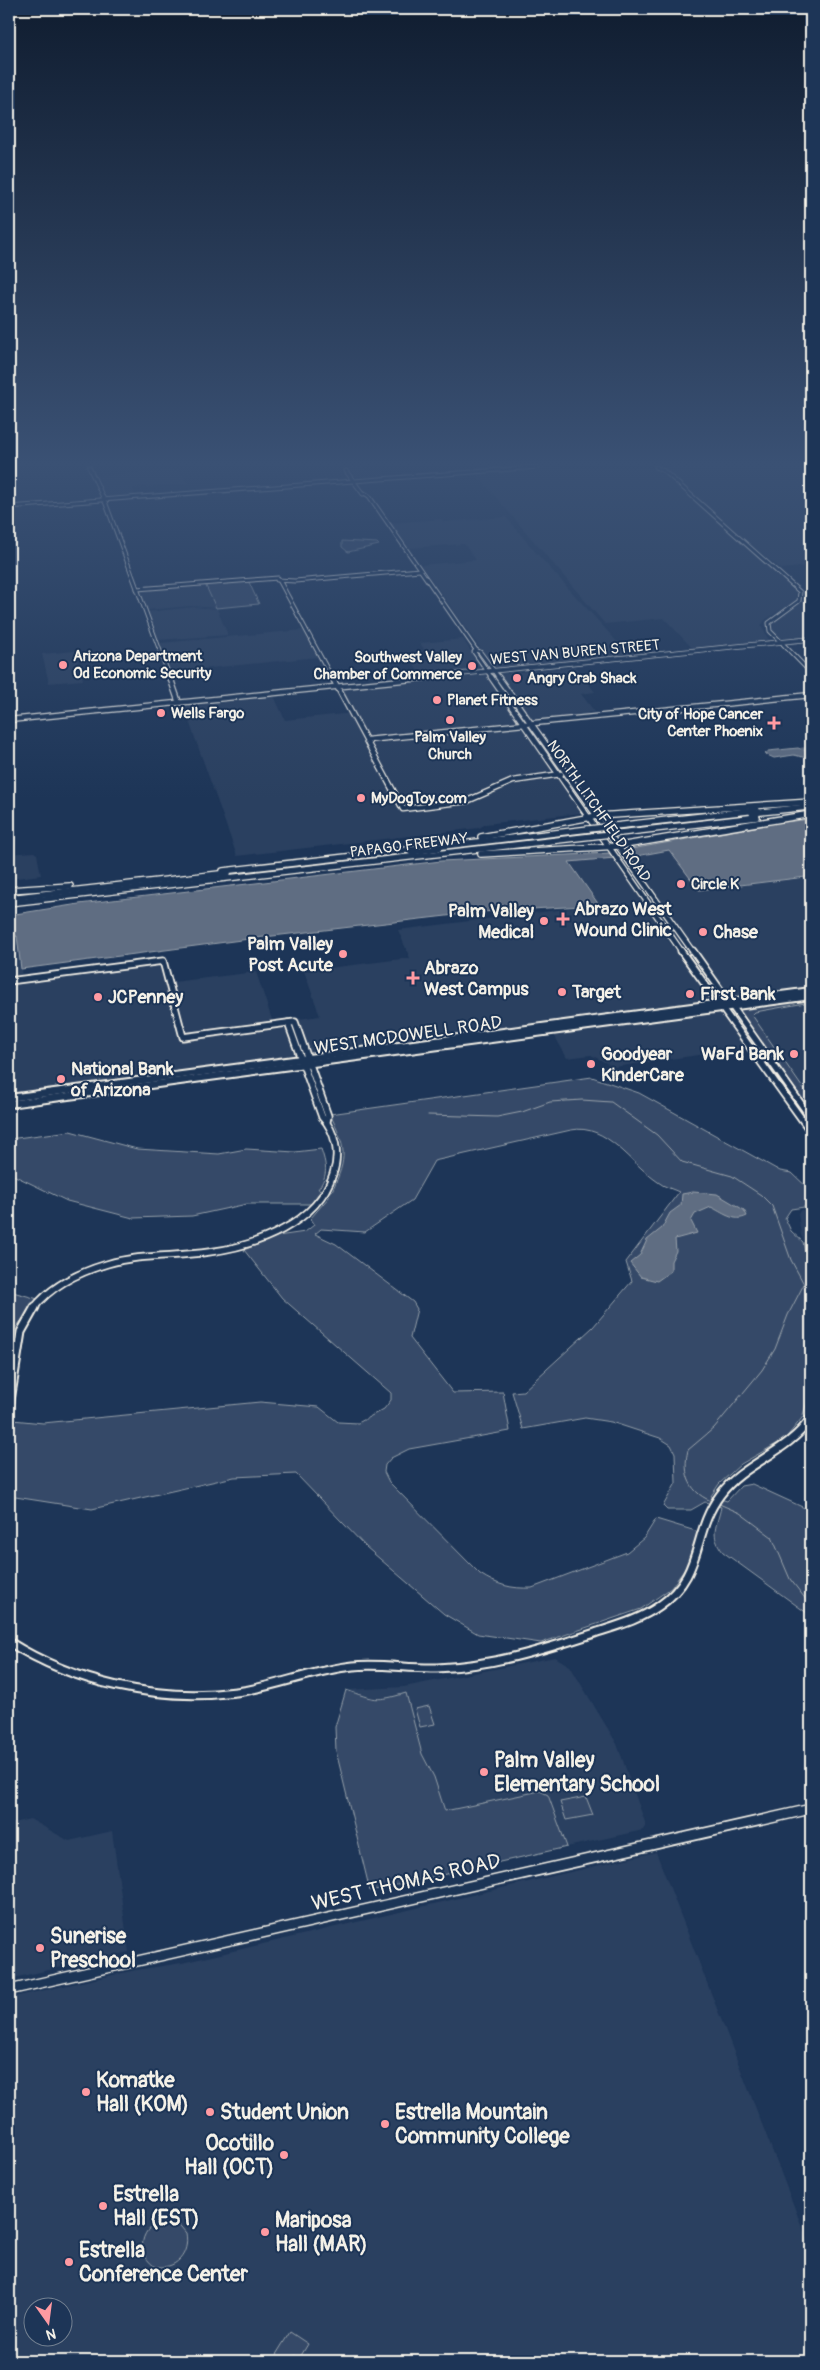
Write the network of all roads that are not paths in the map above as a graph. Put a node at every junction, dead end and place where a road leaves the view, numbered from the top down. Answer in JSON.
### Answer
{"nodes":[{"id":1,"x":133,"y":578,"type":"edge"},
{"id":2,"x":278,"y":578,"type":"junction"},
{"id":3,"x":336,"y":578,"type":"edge"},
{"id":4,"x":425,"y":578,"type":"edge"},
{"id":5,"x":784,"y":578,"type":"edge"},
{"id":6,"x":137,"y":589,"type":"junction"},
{"id":7,"x":811,"y":641,"type":"edge"},
{"id":8,"x":782,"y":643,"type":"junction"},
{"id":9,"x":476,"y":650,"type":"junction"},
{"id":10,"x":494,"y":671,"type":"junction"},
{"id":11,"x":811,"y":671,"type":"edge"},
{"id":12,"x":488,"y":672,"type":"junction"},
{"id":13,"x":337,"y":687,"type":"junction"},
{"id":14,"x":811,"y":695,"type":"edge"},
{"id":15,"x":504,"y":696,"type":"junction"},
{"id":16,"x":178,"y":703,"type":"junction"},
{"id":17,"x":515,"y":703,"type":"junction"},
{"id":18,"x":510,"y":704,"type":"junction"},
{"id":19,"x":520,"y":710,"type":"junction"},
{"id":20,"x":9,"y":720,"type":"edge"},
{"id":21,"x":524,"y":724,"type":"junction"},
{"id":22,"x":530,"y":724,"type":"junction"},
{"id":23,"x":366,"y":740,"type":"junction"},
{"id":24,"x":565,"y":773,"type":"junction"},
{"id":25,"x":558,"y":774,"type":"junction"},
{"id":26,"x":811,"y":804,"type":"edge"},
{"id":27,"x":779,"y":811,"type":"junction"},
{"id":28,"x":811,"y":812,"type":"edge"},
{"id":29,"x":756,"y":813,"type":"junction"},
{"id":30,"x":597,"y":816,"type":"junction"},
{"id":31,"x":588,"y":817,"type":"junction"},
{"id":32,"x":591,"y":832,"type":"junction"},
{"id":33,"x":619,"y":846,"type":"junction"},
{"id":34,"x":610,"y":848,"type":"junction"},
{"id":35,"x":382,"y":853,"type":"junction"},
{"id":36,"x":392,"y":859,"type":"junction"},
{"id":37,"x":136,"y":881,"type":"junction"},
{"id":38,"x":9,"y":890,"type":"edge"},
{"id":39,"x":90,"y":894,"type":"junction"},
{"id":40,"x":9,"y":896,"type":"edge"},
{"id":41,"x":9,"y":903,"type":"edge"},
{"id":42,"x":9,"y":907,"type":"edge"},
{"id":43,"x":9,"y":981,"type":"edge"},
{"id":44,"x":811,"y":991,"type":"edge"},
{"id":45,"x":811,"y":996,"type":"edge"},
{"id":46,"x":730,"y":1004,"type":"junction"},
{"id":47,"x":720,"y":1006,"type":"junction"},
{"id":48,"x":288,"y":1023,"type":"junction"},
{"id":49,"x":305,"y":1061,"type":"junction"},
{"id":50,"x":79,"y":1091,"type":"junction"},
{"id":51,"x":9,"y":1098,"type":"edge"},
{"id":52,"x":9,"y":1104,"type":"edge"},
{"id":53,"x":802,"y":1105,"type":"junction"},
{"id":54,"x":793,"y":1106,"type":"junction"},
{"id":55,"x":811,"y":1118,"type":"edge"},
{"id":56,"x":811,"y":1132,"type":"edge"},
{"id":57,"x":9,"y":1407,"type":"edge"},
{"id":58,"x":811,"y":1418,"type":"edge"},
{"id":59,"x":9,"y":1642,"type":"edge"},
{"id":60,"x":811,"y":1809,"type":"edge"},
{"id":61,"x":9,"y":1990,"type":"edge"}],
"edges":[{"from":1,"to":6,"type":"street"},
{"from":2,"to":3,"type":"street"},
{"from":2,"to":6,"type":"street"},
{"from":2,"to":13,"type":"street"},
{"from":4,"to":9,"type":"street","name":"NORTH LITCHFIELD ROAD"},
{"from":5,"to":8,"type":"street"},
{"from":6,"to":16,"type":"street"},
{"from":7,"to":8,"type":"main road","name":"WEST VAN BUREN STREET"},
{"from":8,"to":10,"type":"main road","name":"WEST VAN BUREN STREET"},
{"from":8,"to":11,"type":"street"},
{"from":9,"to":10,"type":"street","name":"NORTH LITCHFIELD ROAD"},
{"from":9,"to":12,"type":"street","name":"NORTH LITCHFIELD ROAD"},
{"from":10,"to":12,"type":"main road","name":"WEST VAN BUREN STREET"},
{"from":10,"to":17,"type":"street","name":"NORTH LITCHFIELD ROAD"},
{"from":12,"to":13,"type":"main road","name":"WEST VAN BUREN STREET"},
{"from":12,"to":15,"type":"street","name":"NORTH LITCHFIELD ROAD"},
{"from":13,"to":16,"type":"main road","name":"WEST VAN BUREN STREET"},
{"from":13,"to":23,"type":"street"},
{"from":14,"to":22,"type":"street"},
{"from":15,"to":17,"type":"street"},
{"from":15,"to":18,"type":"street","name":"NORTH LITCHFIELD ROAD"},
{"from":16,"to":20,"type":"main road","name":"WEST VAN BUREN STREET"},
{"from":17,"to":19,"type":"street","name":"NORTH LITCHFIELD ROAD"},
{"from":18,"to":19,"type":"street"},
{"from":18,"to":21,"type":"street","name":"NORTH LITCHFIELD ROAD"},
{"from":19,"to":22,"type":"street","name":"NORTH LITCHFIELD ROAD"},
{"from":21,"to":22,"type":"street"},
{"from":21,"to":23,"type":"street"},
{"from":21,"to":25,"type":"street","name":"NORTH LITCHFIELD ROAD"},
{"from":22,"to":24,"type":"street","name":"NORTH LITCHFIELD ROAD"},
{"from":23,"to":25,"type":"street"},
{"from":24,"to":25,"type":"street"},
{"from":24,"to":30,"type":"street","name":"NORTH LITCHFIELD ROAD"},
{"from":25,"to":31,"type":"street","name":"NORTH LITCHFIELD ROAD"},
{"from":26,"to":27,"type":"highway"},
{"from":27,"to":28,"type":"highway"},
{"from":27,"to":29,"type":"highway"},
{"from":27,"to":29,"type":"highway"},
{"from":29,"to":30,"type":"highway"},
{"from":29,"to":32,"type":"highway","name":"PAPAGO FREEWAY","bridge":true},
{"from":29,"to":33,"type":"highway"},
{"from":30,"to":31,"type":"highway"},
{"from":30,"to":33,"type":"street","name":"NORTH LITCHFIELD ROAD"},
{"from":31,"to":34,"type":"street","name":"NORTH LITCHFIELD ROAD"},
{"from":31,"to":35,"type":"highway"},
{"from":32,"to":35,"type":"highway","name":"PAPAGO FREEWAY"},
{"from":32,"to":36,"type":"highway","name":"PAPAGO FREEWAY"},
{"from":32,"to":40,"type":"highway"},
{"from":33,"to":34,"type":"highway"},
{"from":33,"to":46,"type":"street","name":"NORTH LITCHFIELD ROAD"},
{"from":34,"to":36,"type":"highway"},
{"from":34,"to":47,"type":"street","name":"NORTH LITCHFIELD ROAD"},
{"from":35,"to":37,"type":"highway","name":"PAPAGO FREEWAY"},
{"from":36,"to":39,"type":"highway","name":"PAPAGO FREEWAY"},
{"from":37,"to":38,"type":"highway"},
{"from":37,"to":40,"type":"highway","name":"PAPAGO FREEWAY"},
{"from":39,"to":41,"type":"highway","name":"PAPAGO FREEWAY"},
{"from":39,"to":42,"type":"highway"},
{"from":43,"to":48,"type":"street"},
{"from":44,"to":46,"type":"main road","name":"WEST MCDOWELL ROAD"},
{"from":45,"to":46,"type":"main road","name":"WEST MCDOWELL ROAD"},
{"from":46,"to":47,"type":"main road","name":"WEST MCDOWELL ROAD"},
{"from":46,"to":53,"type":"street","name":"NORTH LITCHFIELD ROAD"},
{"from":47,"to":49,"type":"main road","name":"WEST MCDOWELL ROAD"},
{"from":47,"to":54,"type":"street","name":"NORTH LITCHFIELD ROAD"},
{"from":48,"to":49,"type":"street"},
{"from":48,"to":49,"type":"street"},
{"from":49,"to":50,"type":"main road","name":"WEST MCDOWELL ROAD"},
{"from":49,"to":57,"type":"street"},
{"from":50,"to":51,"type":"main road","name":"WEST MCDOWELL ROAD"},
{"from":50,"to":52,"type":"main road","name":"WEST MCDOWELL ROAD"},
{"from":53,"to":54,"type":"street"},
{"from":53,"to":55,"type":"street","name":"NORTH LITCHFIELD ROAD"},
{"from":54,"to":56,"type":"street","name":"NORTH LITCHFIELD ROAD"},
{"from":58,"to":59,"type":"street"},
{"from":60,"to":61,"type":"street","name":"WEST THOMAS ROAD"}]}
